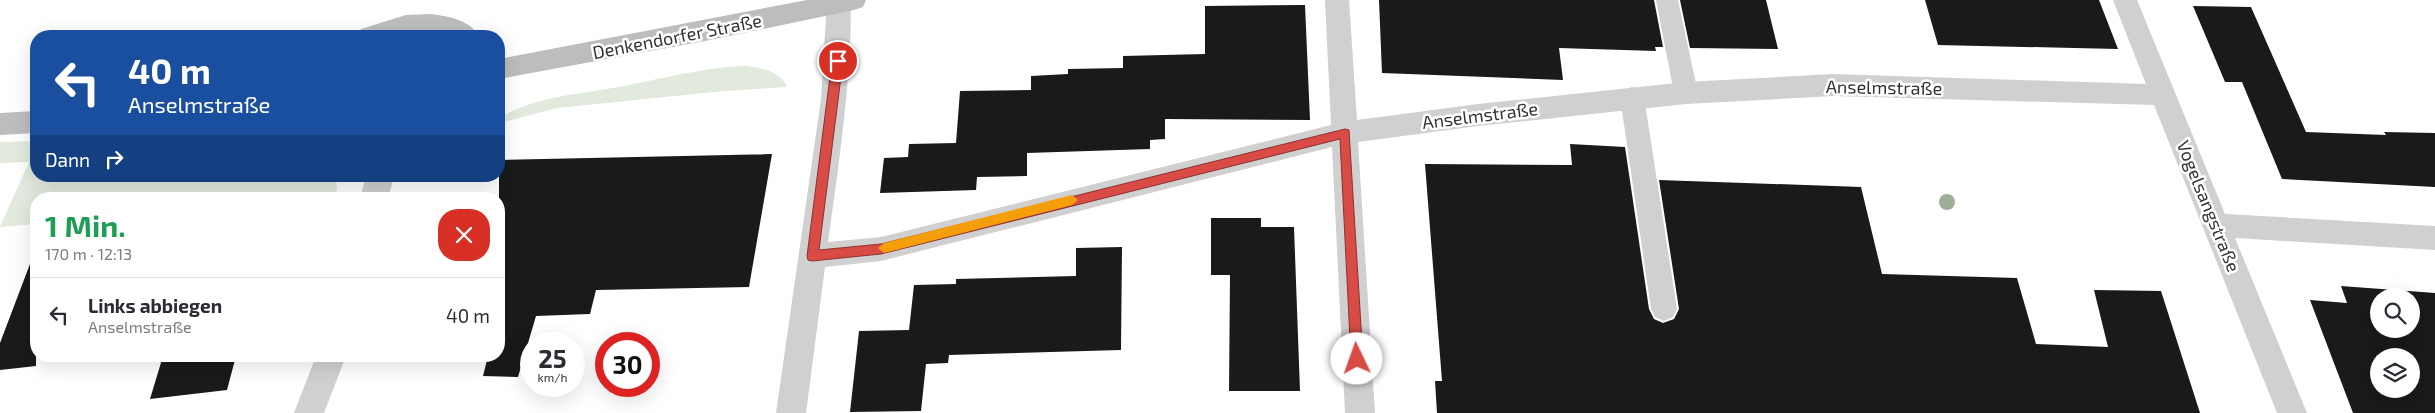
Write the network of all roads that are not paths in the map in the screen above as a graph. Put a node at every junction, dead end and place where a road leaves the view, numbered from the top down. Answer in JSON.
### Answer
{"nodes":[{"id":1,"x":1337,"y":0,"type":"edge"},
{"id":2,"x":1667,"y":0,"type":"edge"},
{"id":3,"x":2125,"y":0,"type":"edge"},
{"id":4,"x":846,"y":2,"type":"edge"},
{"id":5,"x":386,"y":30,"type":"edge"},
{"id":6,"x":451,"y":30,"type":"edge"},
{"id":7,"x":505,"y":68,"type":"edge"},
{"id":8,"x":1686,"y":93,"type":"junction"},
{"id":9,"x":2162,"y":95,"type":"junction"},
{"id":10,"x":1632,"y":98,"type":"junction"},
{"id":11,"x":30,"y":122,"type":"edge"},
{"id":12,"x":0,"y":124,"type":"edge"},
{"id":13,"x":1345,"y":133,"type":"junction"},
{"id":14,"x":2216,"y":224,"type":"junction"},
{"id":15,"x":2435,"y":238,"type":"edge"},
{"id":16,"x":812,"y":256,"type":"junction"},
{"id":17,"x":1664,"y":310,"type":"dead end"},
{"id":18,"x":329,"y":362,"type":"edge"},
{"id":19,"x":309,"y":413,"type":"edge"},
{"id":20,"x":791,"y":413,"type":"edge"},
{"id":21,"x":1360,"y":413,"type":"edge"},
{"id":22,"x":2292,"y":413,"type":"edge"}],
"edges":[{"from":1,"to":13,"type":"street"},
{"from":2,"to":8,"type":"lane"},
{"from":3,"to":9,"type":"street","name":"Vogelsangstraße"},
{"from":4,"to":7,"type":"main road","name":"Denkendorfer Straße"},
{"from":4,"to":16,"type":"street"},
{"from":5,"to":6,"type":"main road"},
{"from":8,"to":9,"type":"street","name":"Anselmstraße"},
{"from":8,"to":10,"type":"street","name":"Anselmstraße"},
{"from":9,"to":14,"type":"street","name":"Vogelsangstraße"},
{"from":10,"to":13,"type":"street","name":"Anselmstraße"},
{"from":10,"to":17,"type":"lane"},
{"from":11,"to":12,"type":"main road"},
{"from":13,"to":16,"type":"street","name":"Anselmstraße"},
{"from":13,"to":21,"type":"street"},
{"from":14,"to":15,"type":"street"},
{"from":14,"to":22,"type":"street","name":"Vogelsangstraße"},
{"from":16,"to":20,"type":"street"},
{"from":18,"to":19,"type":"street"}]}
